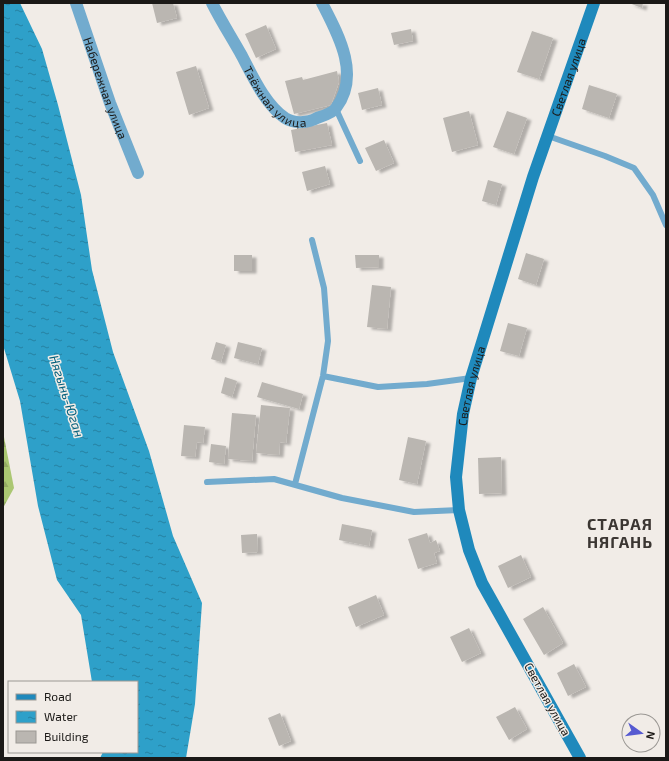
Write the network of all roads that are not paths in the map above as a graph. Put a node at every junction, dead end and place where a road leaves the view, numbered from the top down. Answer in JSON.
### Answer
{"nodes":[{"id":1,"x":76,"y":3,"type":"edge"},
{"id":2,"x":212,"y":3,"type":"edge"},
{"id":3,"x":322,"y":3,"type":"edge"},
{"id":4,"x":594,"y":3,"type":"edge"},
{"id":5,"x":336,"y":110,"type":"junction"},
{"id":6,"x":548,"y":136,"type":"junction"},
{"id":7,"x":360,"y":161,"type":"dead end"},
{"id":8,"x":138,"y":173,"type":"dead end"},
{"id":9,"x":666,"y":224,"type":"edge"},
{"id":10,"x":312,"y":240,"type":"dead end"},
{"id":11,"x":323,"y":376,"type":"junction"},
{"id":12,"x":471,"y":378,"type":"junction"},
{"id":13,"x":208,"y":482,"type":"dead end"},
{"id":14,"x":295,"y":484,"type":"junction"},
{"id":15,"x":459,"y":510,"type":"junction"},
{"id":16,"x":580,"y":758,"type":"edge"}],
"edges":[{"from":1,"to":8,"type":"street","name":"Набережная улица"},
{"from":2,"to":5,"type":"street","name":"Таёжная улица"},
{"from":3,"to":5,"type":"street"},
{"from":4,"to":6,"type":"street","name":"Светлая улица"},
{"from":5,"to":7,"type":"lane"},
{"from":6,"to":9,"type":"lane"},
{"from":6,"to":12,"type":"street","name":"Светлая улица"},
{"from":10,"to":11,"type":"lane"},
{"from":11,"to":12,"type":"lane"},
{"from":11,"to":14,"type":"lane"},
{"from":12,"to":15,"type":"street","name":"Светлая улица"},
{"from":13,"to":14,"type":"lane"},
{"from":14,"to":15,"type":"lane"},
{"from":15,"to":16,"type":"street","name":"Светлая улица"}]}
